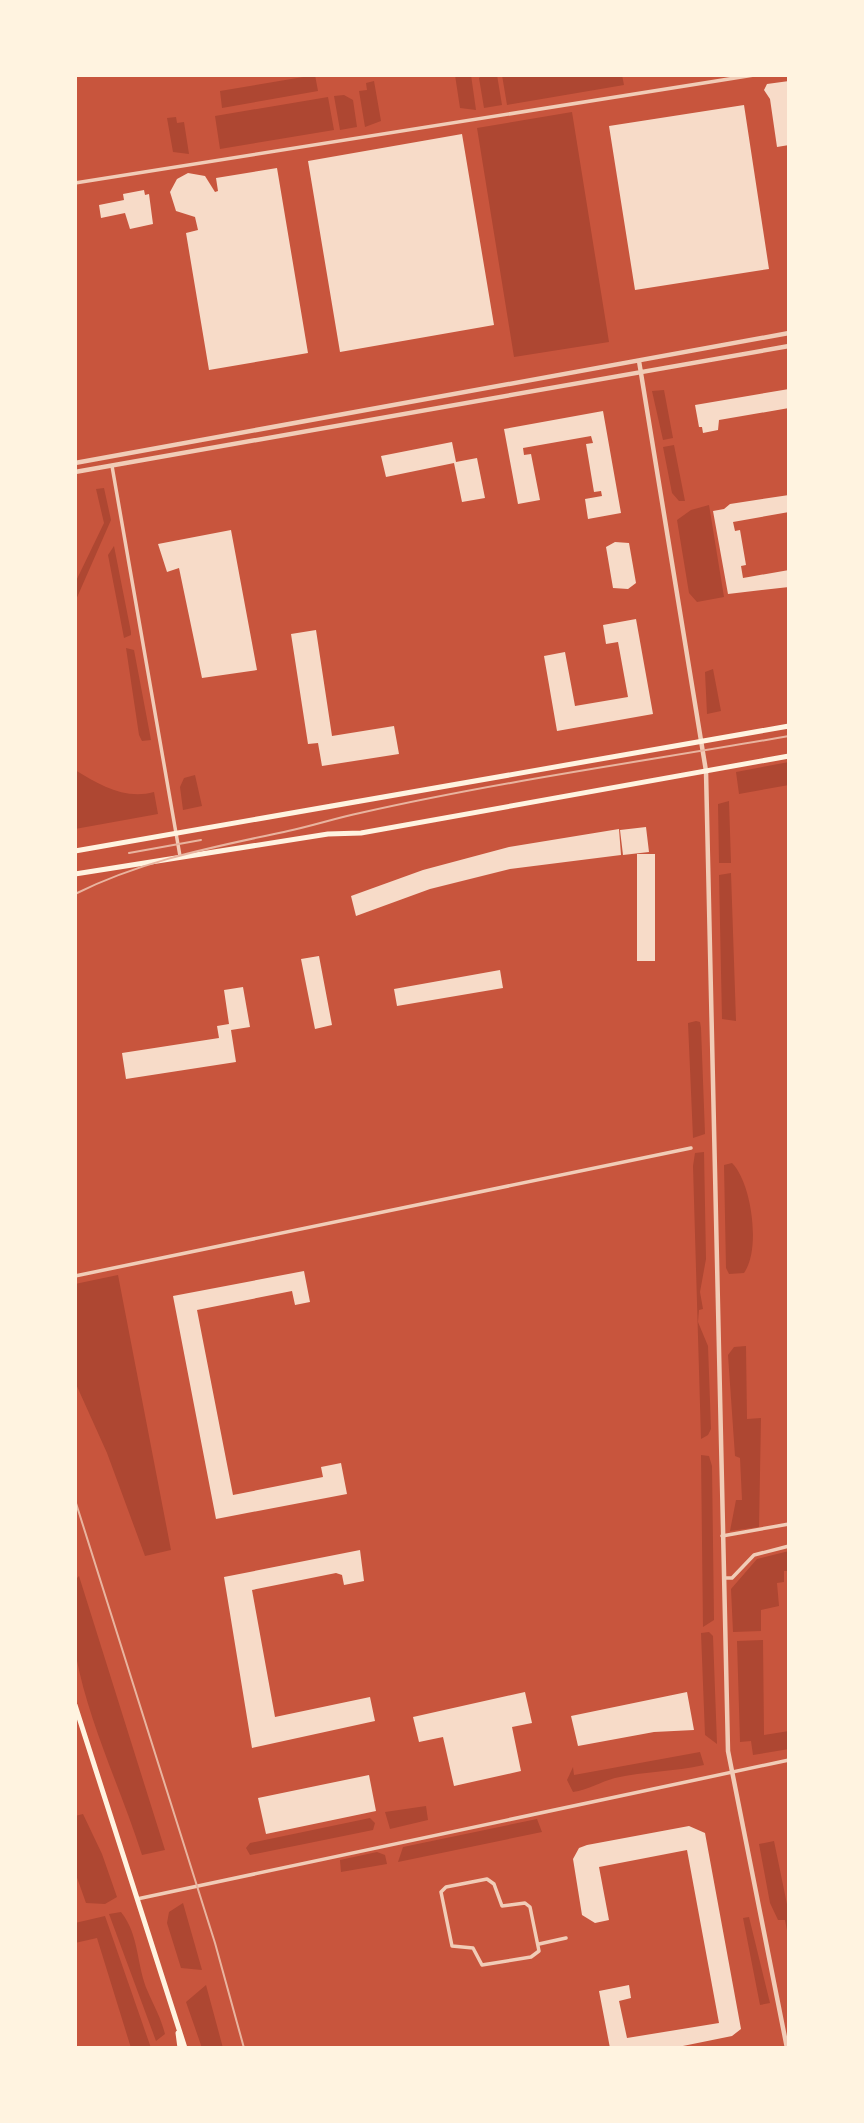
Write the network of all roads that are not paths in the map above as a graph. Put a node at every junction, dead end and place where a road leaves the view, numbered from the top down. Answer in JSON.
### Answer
{"nodes":[{"id":1,"x":754,"y":75,"type":"edge"},
{"id":2,"x":75,"y":183,"type":"edge"},
{"id":3,"x":789,"y":333,"type":"edge"},
{"id":4,"x":789,"y":346,"type":"edge"},
{"id":5,"x":639,"y":362,"type":"junction"},
{"id":6,"x":640,"y":372,"type":"junction"},
{"id":7,"x":75,"y":463,"type":"edge"},
{"id":8,"x":112,"y":466,"type":"junction"},
{"id":9,"x":75,"y":472,"type":"edge"},
{"id":10,"x":789,"y":726,"type":"edge"},
{"id":11,"x":702,"y":742,"type":"junction"},
{"id":12,"x":789,"y":756,"type":"edge"},
{"id":13,"x":706,"y":771,"type":"junction"},
{"id":14,"x":176,"y":833,"type":"junction"},
{"id":15,"x":75,"y":851,"type":"edge"},
{"id":16,"x":180,"y":856,"type":"junction"},
{"id":17,"x":75,"y":874,"type":"edge"},
{"id":18,"x":691,"y":1148,"type":"dead end"},
{"id":19,"x":75,"y":1276,"type":"edge"},
{"id":20,"x":789,"y":1524,"type":"edge"},
{"id":21,"x":722,"y":1535,"type":"junction"},
{"id":22,"x":789,"y":1546,"type":"edge"},
{"id":23,"x":723,"y":1579,"type":"junction"},
{"id":24,"x":75,"y":1705,"type":"edge"},
{"id":25,"x":789,"y":1760,"type":"edge"},
{"id":26,"x":732,"y":1771,"type":"junction"},
{"id":27,"x":138,"y":1899,"type":"junction"},
{"id":28,"x":566,"y":1938,"type":"dead end"},
{"id":29,"x":539,"y":1944,"type":"junction"},
{"id":30,"x":175,"y":2016,"type":"junction"},
{"id":31,"x":180,"y":2048,"type":"edge"},
{"id":32,"x":186,"y":2048,"type":"edge"},
{"id":33,"x":787,"y":2048,"type":"edge"}],
"edges":[{"from":1,"to":2,"type":"street"},
{"from":3,"to":5,"type":"street"},
{"from":4,"to":6,"type":"street"},
{"from":5,"to":6,"type":"street"},
{"from":5,"to":7,"type":"street"},
{"from":6,"to":8,"type":"street"},
{"from":6,"to":11,"type":"street"},
{"from":8,"to":9,"type":"street"},
{"from":8,"to":14,"type":"street"},
{"from":10,"to":11,"type":"main road"},
{"from":11,"to":13,"type":"street"},
{"from":11,"to":14,"type":"main road"},
{"from":12,"to":13,"type":"main road"},
{"from":13,"to":16,"type":"main road"},
{"from":13,"to":21,"type":"street"},
{"from":14,"to":15,"type":"main road"},
{"from":14,"to":16,"type":"street"},
{"from":16,"to":17,"type":"main road"},
{"from":18,"to":19,"type":"street"},
{"from":20,"to":21,"type":"street"},
{"from":21,"to":23,"type":"street"},
{"from":22,"to":23,"type":"street"},
{"from":23,"to":26,"type":"street"},
{"from":24,"to":27,"type":"main road"},
{"from":25,"to":26,"type":"street"},
{"from":26,"to":27,"type":"street"},
{"from":26,"to":33,"type":"street"},
{"from":27,"to":30,"type":"main road"},
{"from":28,"to":29,"type":"street"},
{"from":29,"to":29,"type":"street"},
{"from":30,"to":31,"type":"main road"},
{"from":30,"to":32,"type":"main road"}]}
